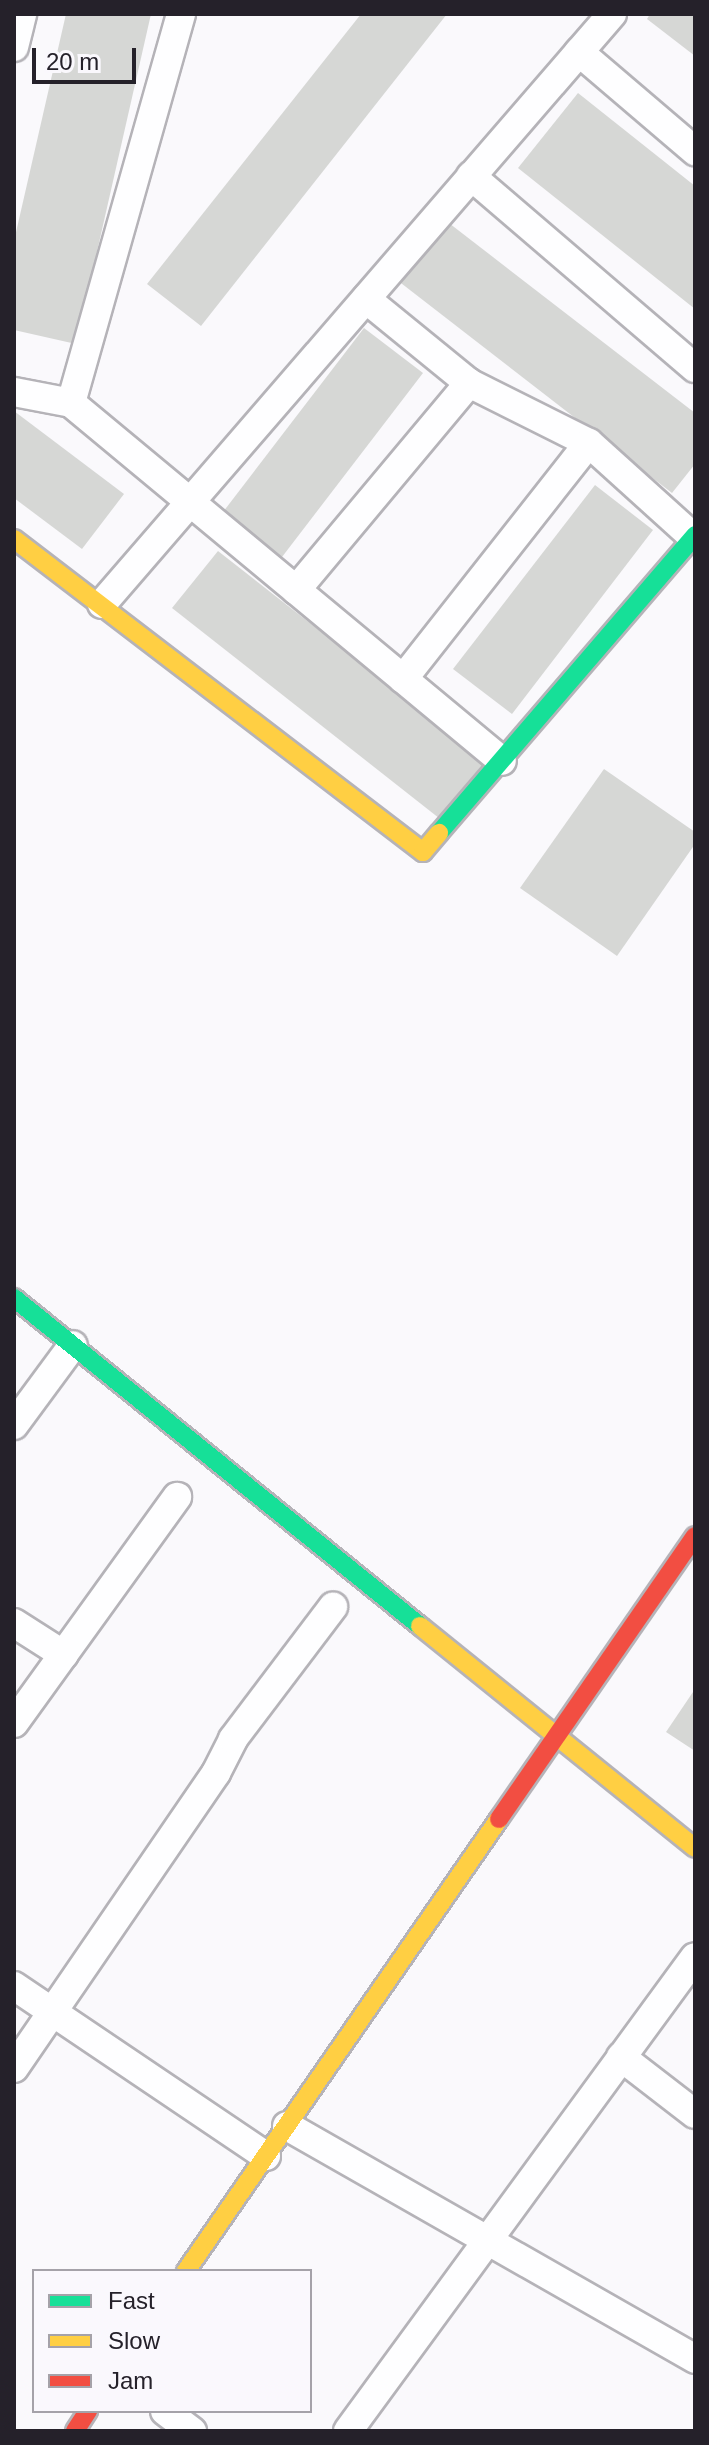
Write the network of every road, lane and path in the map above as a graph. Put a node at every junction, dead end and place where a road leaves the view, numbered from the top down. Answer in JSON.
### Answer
{"nodes":[{"id":1,"x":22,"y":14,"type":"edge"},
{"id":2,"x":181,"y":14,"type":"edge"},
{"id":3,"x":612,"y":14,"type":"edge"},
{"id":4,"x":14,"y":47,"type":"edge"},
{"id":5,"x":579,"y":52,"type":"junction"},
{"id":6,"x":695,"y":151,"type":"edge"},
{"id":7,"x":471,"y":176,"type":"junction"},
{"id":8,"x":366,"y":299,"type":"junction"},
{"id":9,"x":695,"y":368,"type":"edge"},
{"id":10,"x":469,"y":383,"type":"junction"},
{"id":11,"x":14,"y":392,"type":"edge"},
{"id":12,"x":71,"y":403,"type":"junction"},
{"id":13,"x":589,"y":443,"type":"junction"},
{"id":14,"x":190,"y":502,"type":"junction"},
{"id":15,"x":694,"y":536,"type":"edge"},
{"id":16,"x":14,"y":539,"type":"edge"},
{"id":17,"x":296,"y":590,"type":"junction"},
{"id":18,"x":102,"y":604,"type":"junction"},
{"id":19,"x":403,"y":679,"type":"junction"},
{"id":20,"x":502,"y":761,"type":"junction"},
{"id":21,"x":14,"y":1298,"type":"edge"},
{"id":22,"x":73,"y":1345,"type":"junction"},
{"id":23,"x":14,"y":1425,"type":"edge"},
{"id":24,"x":177,"y":1497,"type":"dead end"},
{"id":25,"x":695,"y":1536,"type":"edge"},
{"id":26,"x":333,"y":1607,"type":"dead end"},
{"id":27,"x":14,"y":1623,"type":"edge"},
{"id":28,"x":64,"y":1655,"type":"junction"},
{"id":29,"x":14,"y":1723,"type":"edge"},
{"id":30,"x":557,"y":1737,"type":"junction"},
{"id":31,"x":695,"y":1848,"type":"edge"},
{"id":32,"x":695,"y":1957,"type":"edge"},
{"id":33,"x":14,"y":1986,"type":"edge"},
{"id":34,"x":51,"y":2011,"type":"junction"},
{"id":35,"x":621,"y":2057,"type":"junction"},
{"id":36,"x":14,"y":2068,"type":"edge"},
{"id":37,"x":695,"y":2114,"type":"edge"},
{"id":38,"x":287,"y":2126,"type":"junction"},
{"id":39,"x":266,"y":2156,"type":"junction"},
{"id":40,"x":484,"y":2242,"type":"junction"},
{"id":41,"x":187,"y":2269,"type":"edge"},
{"id":42,"x":695,"y":2359,"type":"edge"},
{"id":43,"x":87,"y":2413,"type":"edge"},
{"id":44,"x":168,"y":2413,"type":"edge"},
{"id":45,"x":75,"y":2431,"type":"edge"},
{"id":46,"x":192,"y":2431,"type":"edge"},
{"id":47,"x":348,"y":2431,"type":"edge"}],
"edges":[{"from":1,"to":4,"type":"street"},
{"from":2,"to":12,"type":"street"},
{"from":3,"to":5,"type":"street"},
{"from":5,"to":6,"type":"street"},
{"from":5,"to":7,"type":"street"},
{"from":7,"to":8,"type":"street"},
{"from":7,"to":9,"type":"street"},
{"from":8,"to":10,"type":"street"},
{"from":8,"to":14,"type":"street"},
{"from":10,"to":13,"type":"street"},
{"from":10,"to":17,"type":"street"},
{"from":11,"to":12,"type":"street"},
{"from":12,"to":14,"type":"street"},
{"from":13,"to":15,"type":"street"},
{"from":13,"to":19,"type":"street"},
{"from":14,"to":17,"type":"street"},
{"from":14,"to":18,"type":"street"},
{"from":15,"to":20,"type":"street"},
{"from":16,"to":18,"type":"street"},
{"from":17,"to":19,"type":"street"},
{"from":18,"to":20,"type":"street"},
{"from":19,"to":20,"type":"street"},
{"from":21,"to":22,"type":"street"},
{"from":22,"to":23,"type":"street"},
{"from":22,"to":30,"type":"street"},
{"from":24,"to":28,"type":"street"},
{"from":25,"to":30,"type":"street"},
{"from":26,"to":34,"type":"street"},
{"from":27,"to":28,"type":"street"},
{"from":28,"to":29,"type":"street"},
{"from":30,"to":31,"type":"street"},
{"from":30,"to":38,"type":"street"},
{"from":32,"to":35,"type":"street"},
{"from":33,"to":34,"type":"street"},
{"from":34,"to":36,"type":"street"},
{"from":34,"to":39,"type":"street"},
{"from":35,"to":37,"type":"street"},
{"from":35,"to":40,"type":"street"},
{"from":38,"to":39,"type":"street"},
{"from":38,"to":40,"type":"street"},
{"from":39,"to":41,"type":"street"},
{"from":40,"to":42,"type":"street"},
{"from":40,"to":47,"type":"street"},
{"from":43,"to":45,"type":"street"},
{"from":44,"to":46,"type":"street"}]}
